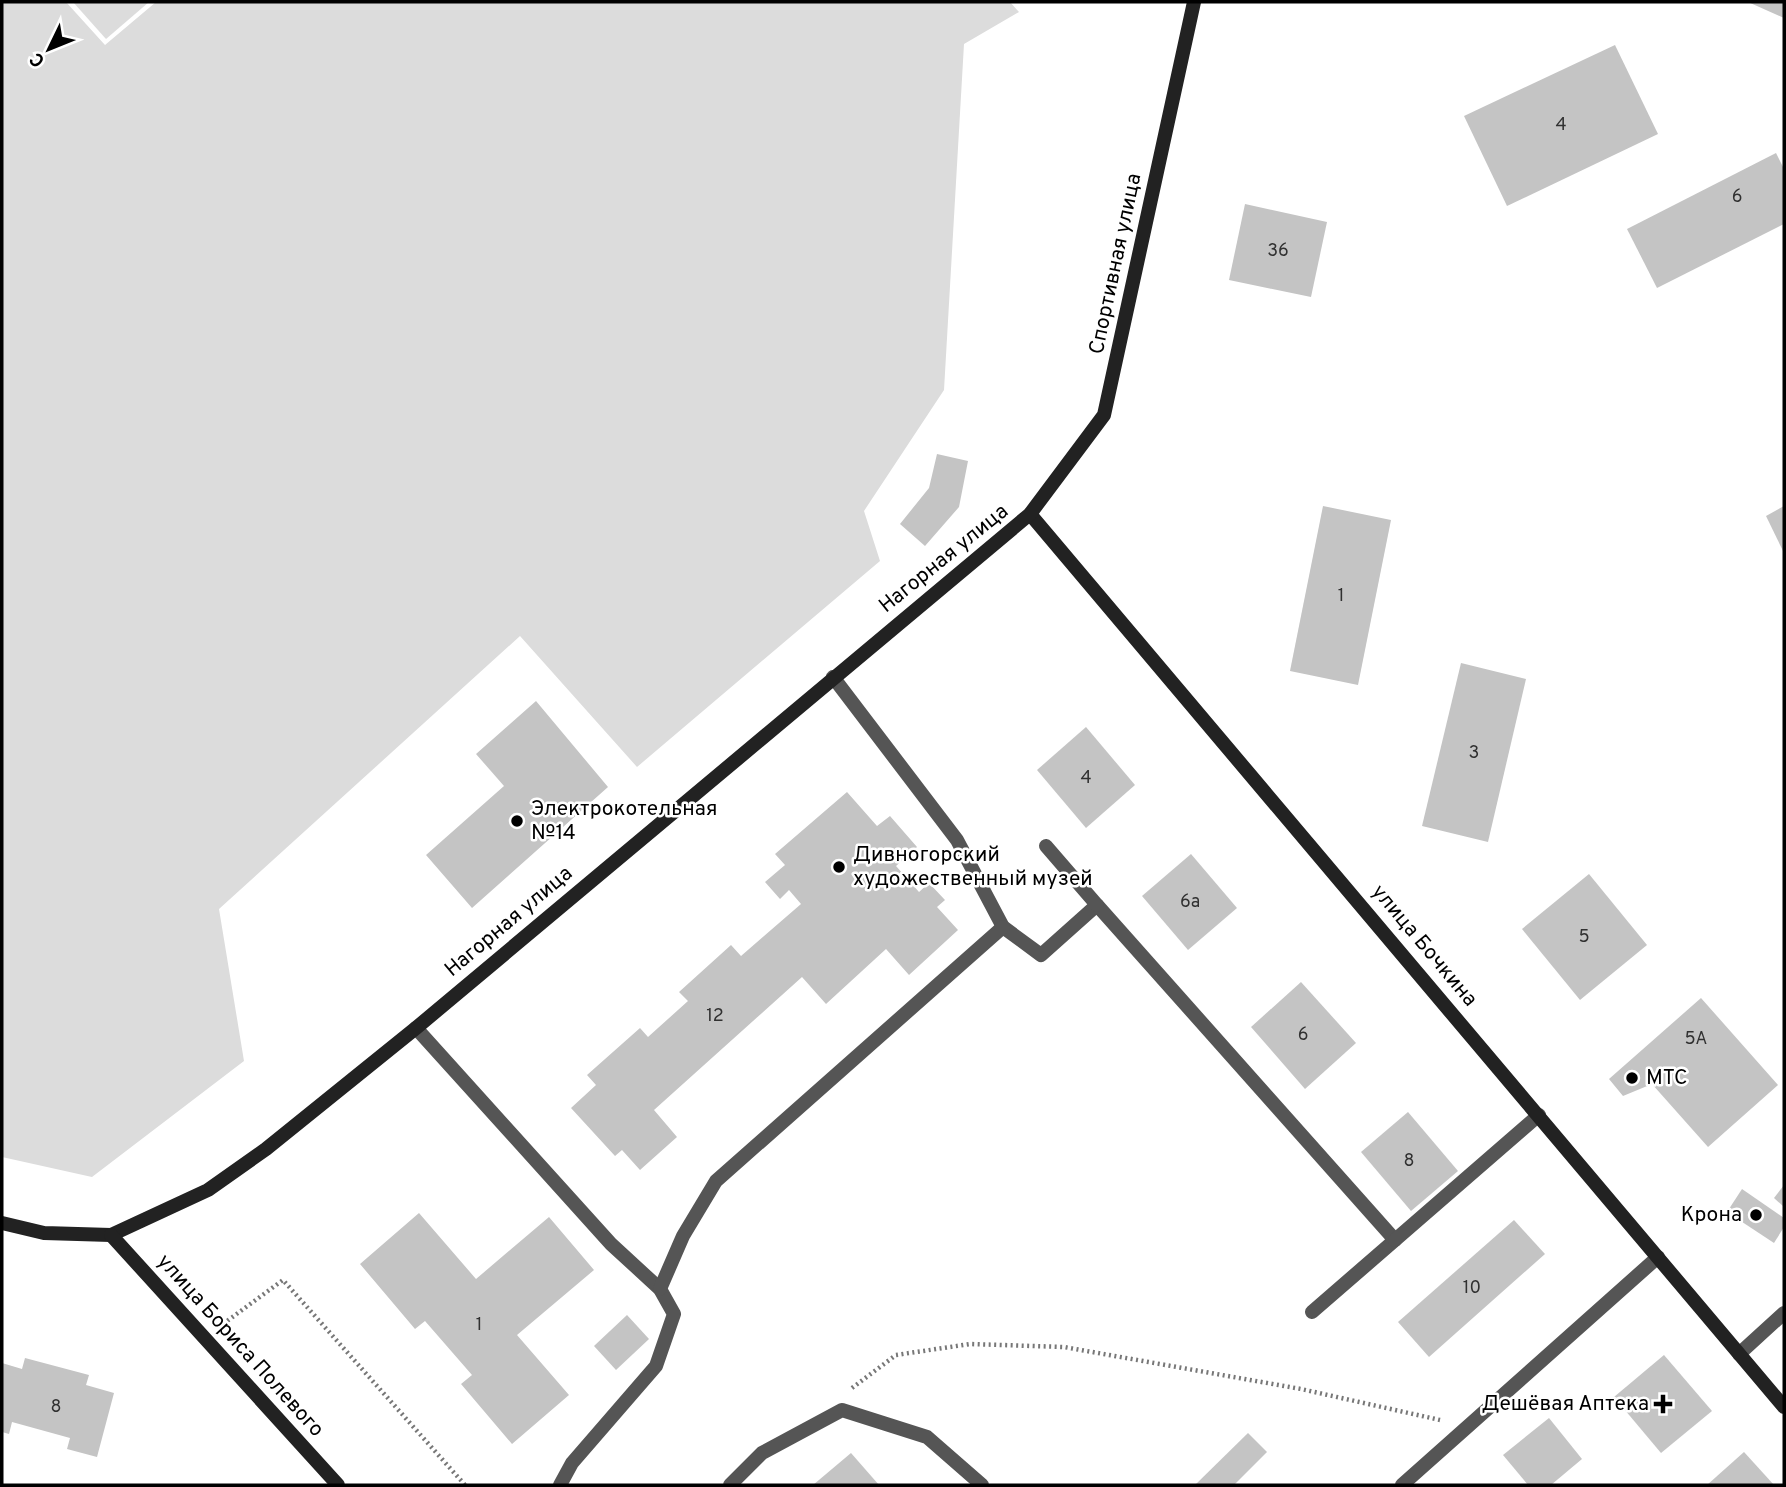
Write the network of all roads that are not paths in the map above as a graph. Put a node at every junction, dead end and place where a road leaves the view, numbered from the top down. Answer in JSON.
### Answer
{"nodes":[{"id":1,"x":1194,"y":2,"type":"edge"},
{"id":2,"x":1030,"y":514,"type":"junction"},
{"id":3,"x":833,"y":677,"type":"junction"},
{"id":4,"x":1046,"y":846,"type":"dead end"},
{"id":5,"x":1097,"y":905,"type":"junction"},
{"id":6,"x":1003,"y":927,"type":"junction"},
{"id":7,"x":416,"y":1028,"type":"junction"},
{"id":8,"x":1539,"y":1115,"type":"junction"},
{"id":9,"x":2,"y":1223,"type":"edge"},
{"id":10,"x":111,"y":1235,"type":"junction"},
{"id":11,"x":1395,"y":1240,"type":"junction"},
{"id":12,"x":1658,"y":1257,"type":"junction"},
{"id":13,"x":660,"y":1289,"type":"junction"},
{"id":14,"x":1312,"y":1312,"type":"dead end"},
{"id":15,"x":1784,"y":1313,"type":"edge"},
{"id":16,"x":1739,"y":1354,"type":"junction"},
{"id":17,"x":1784,"y":1407,"type":"edge"},
{"id":18,"x":338,"y":1485,"type":"edge"},
{"id":19,"x":560,"y":1485,"type":"edge"},
{"id":20,"x":730,"y":1485,"type":"edge"},
{"id":21,"x":982,"y":1485,"type":"edge"},
{"id":22,"x":1402,"y":1485,"type":"edge"}],
"edges":[{"from":1,"to":2,"type":"main road","name":"Спортивная улица"},
{"from":2,"to":3,"type":"main road","name":"Нагорная улица"},
{"from":2,"to":8,"type":"main road","name":"улица Бочкина"},
{"from":3,"to":6,"type":"street"},
{"from":3,"to":7,"type":"main road","name":"Нагорная улица"},
{"from":4,"to":5,"type":"street"},
{"from":5,"to":6,"type":"street"},
{"from":5,"to":11,"type":"street"},
{"from":6,"to":13,"type":"street"},
{"from":7,"to":10,"type":"main road","name":"Нагорная улица"},
{"from":7,"to":13,"type":"street"},
{"from":8,"to":11,"type":"street"},
{"from":8,"to":12,"type":"main road","name":"улица Бочкина"},
{"from":9,"to":10,"type":"main road","name":"Нагорная улица"},
{"from":10,"to":18,"type":"main road","name":"улица Бориса Полевого"},
{"from":11,"to":14,"type":"street"},
{"from":12,"to":16,"type":"main road","name":"улица Бочкина"},
{"from":12,"to":22,"type":"street"},
{"from":13,"to":19,"type":"street"},
{"from":15,"to":16,"type":"street"},
{"from":16,"to":17,"type":"main road","name":"улица Бочкина"},
{"from":20,"to":21,"type":"street"}]}
